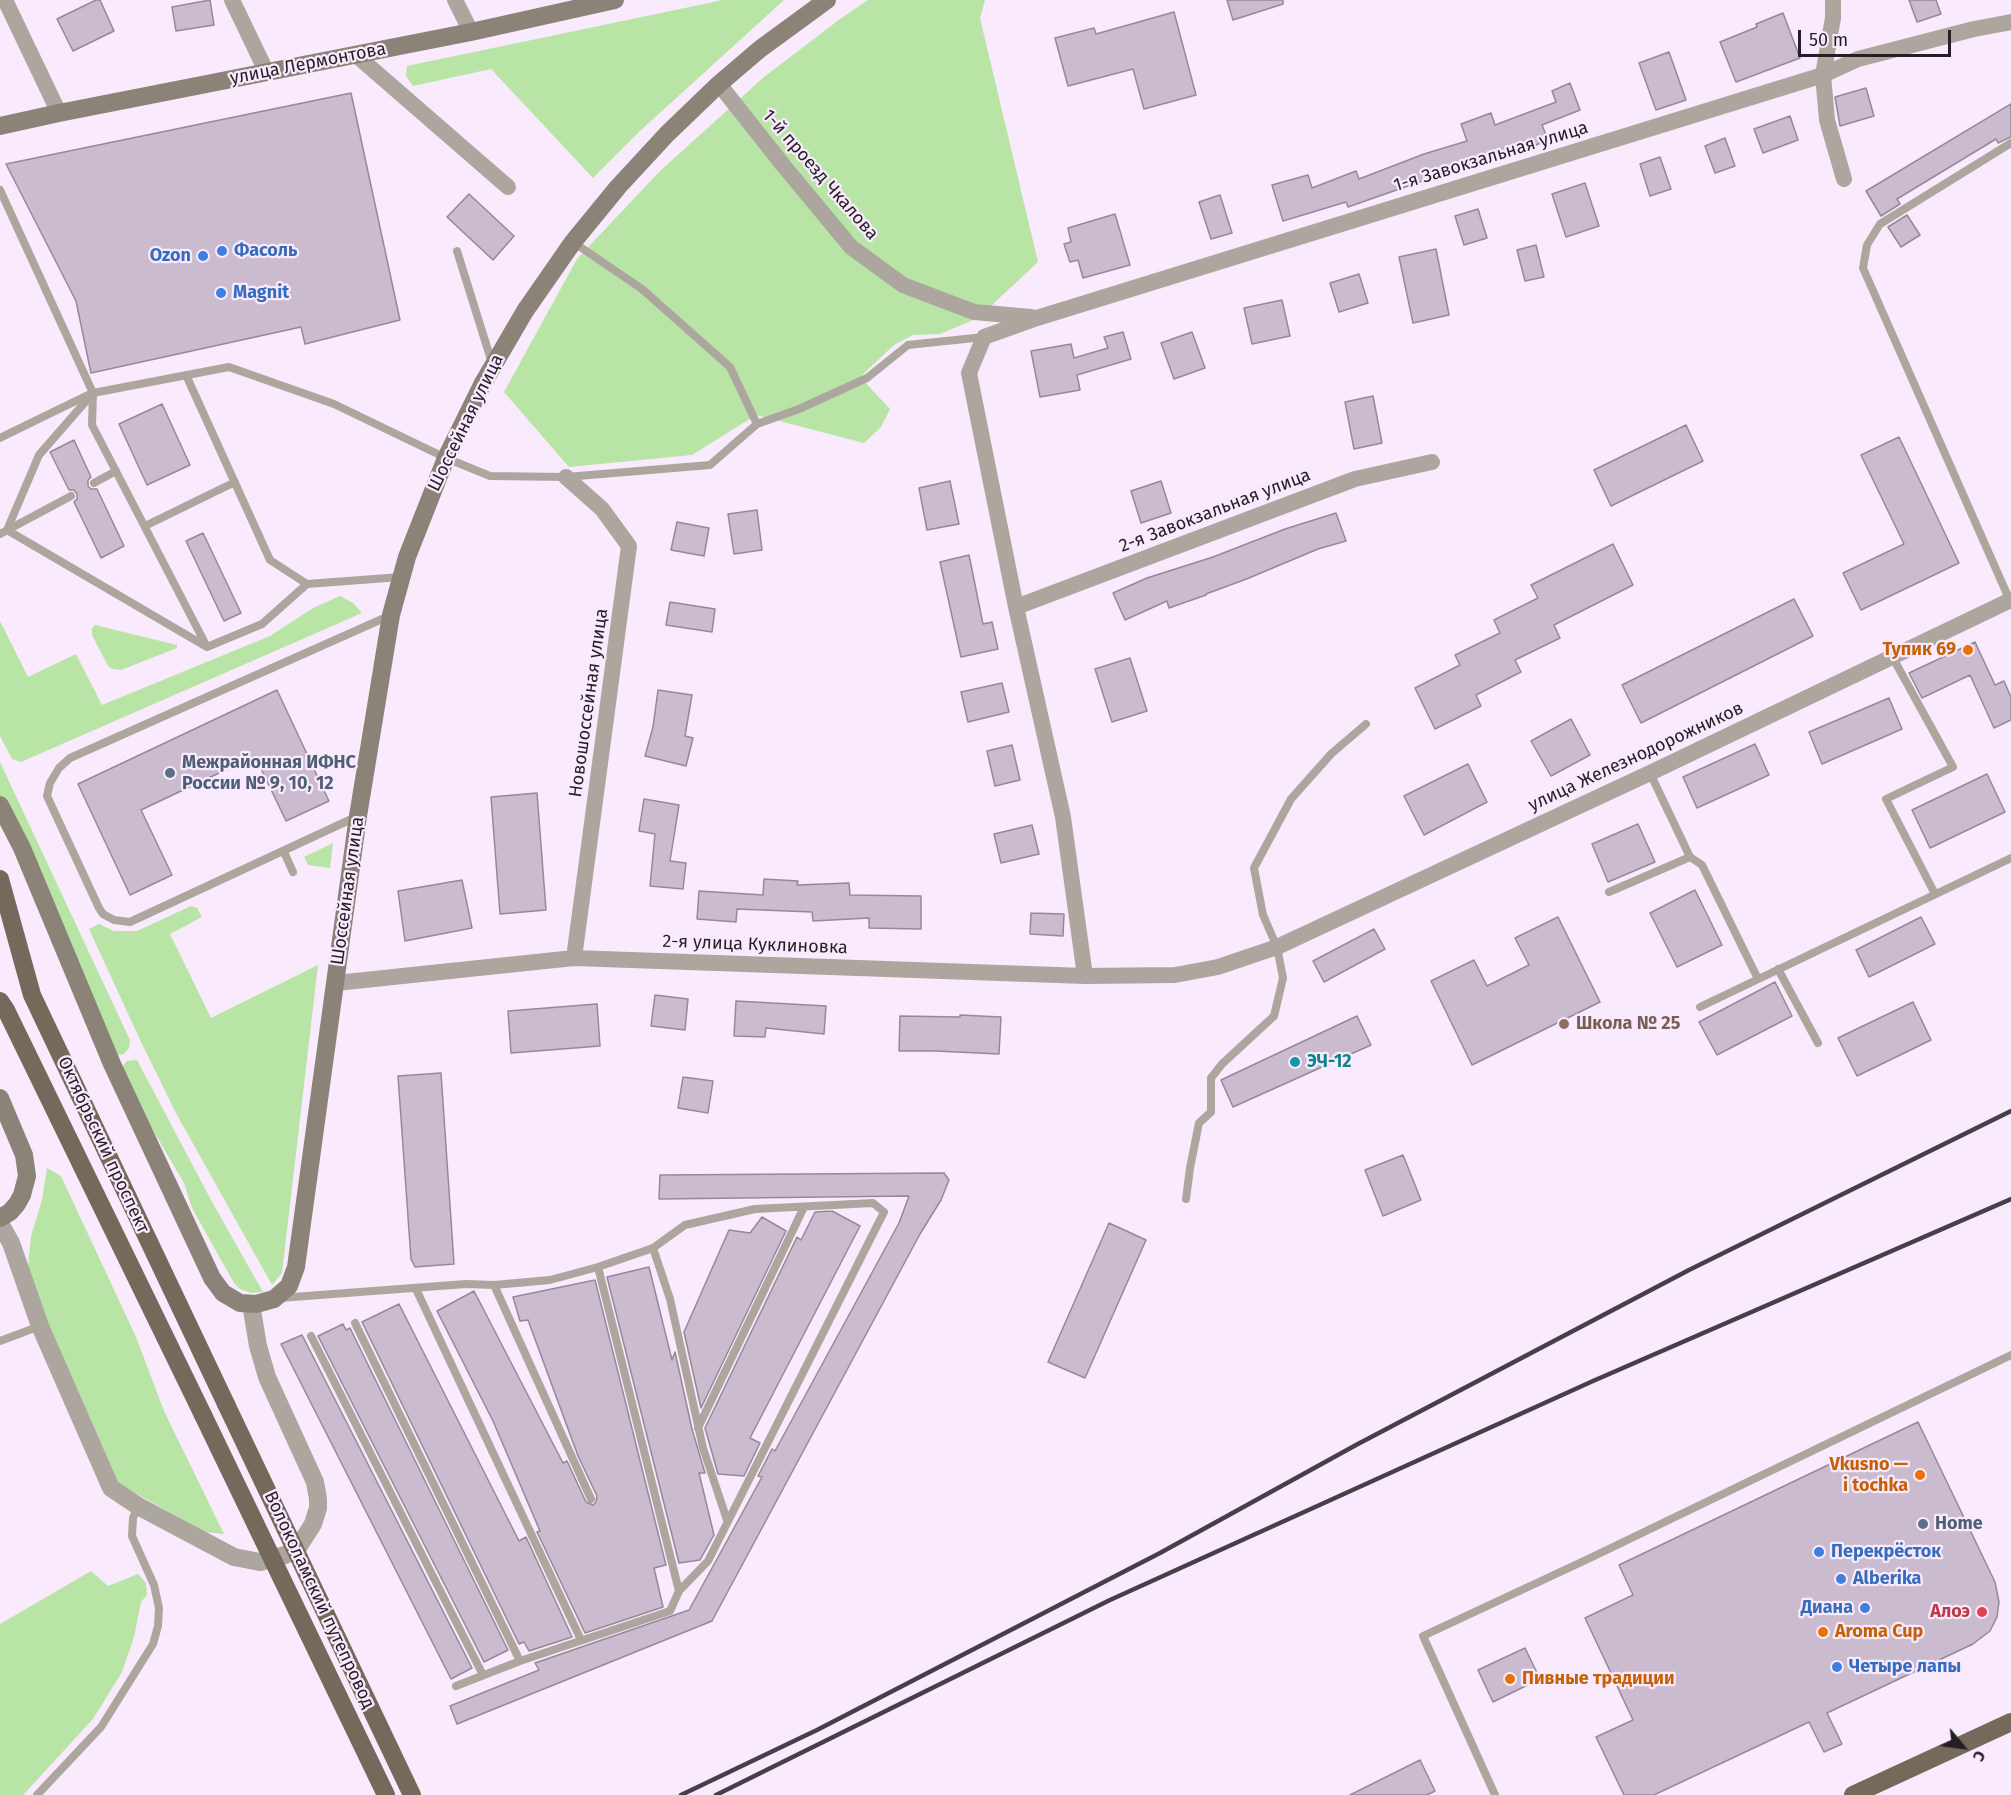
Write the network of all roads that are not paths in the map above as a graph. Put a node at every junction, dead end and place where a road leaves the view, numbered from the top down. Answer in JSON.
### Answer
{"nodes":[{"id":1,"x":5,"y":0,"type":"edge"},
{"id":2,"x":232,"y":0,"type":"edge"},
{"id":3,"x":455,"y":0,"type":"edge"},
{"id":4,"x":615,"y":0,"type":"edge"},
{"id":5,"x":827,"y":0,"type":"edge"},
{"id":6,"x":1833,"y":0,"type":"edge"},
{"id":7,"x":2011,"y":22,"type":"edge"},
{"id":8,"x":471,"y":33,"type":"junction"},
{"id":9,"x":356,"y":54,"type":"junction"},
{"id":10,"x":267,"y":73,"type":"junction"},
{"id":11,"x":1823,"y":75,"type":"junction"},
{"id":12,"x":719,"y":84,"type":"junction"},
{"id":13,"x":59,"y":113,"type":"junction"},
{"id":14,"x":0,"y":126,"type":"edge"},
{"id":15,"x":2011,"y":143,"type":"edge"},
{"id":16,"x":1844,"y":179,"type":"dead end"},
{"id":17,"x":508,"y":187,"type":"dead end"},
{"id":18,"x":0,"y":190,"type":"edge"},
{"id":19,"x":573,"y":242,"type":"junction"},
{"id":20,"x":457,"y":251,"type":"dead end"},
{"id":21,"x":1038,"y":318,"type":"junction"},
{"id":22,"x":984,"y":337,"type":"junction"},
{"id":23,"x":493,"y":366,"type":"junction"},
{"id":24,"x":186,"y":375,"type":"junction"},
{"id":25,"x":93,"y":393,"type":"junction"},
{"id":26,"x":758,"y":424,"type":"junction"},
{"id":27,"x":0,"y":438,"type":"edge"},
{"id":28,"x":446,"y":458,"type":"junction"},
{"id":29,"x":1432,"y":462,"type":"dead end"},
{"id":30,"x":116,"y":471,"type":"junction"},
{"id":31,"x":566,"y":477,"type":"junction"},
{"id":32,"x":235,"y":482,"type":"junction"},
{"id":33,"x":94,"y":483,"type":"dead end"},
{"id":34,"x":71,"y":496,"type":"dead end"},
{"id":35,"x":144,"y":526,"type":"junction"},
{"id":36,"x":4,"y":532,"type":"edge"},
{"id":37,"x":401,"y":577,"type":"junction"},
{"id":38,"x":307,"y":584,"type":"junction"},
{"id":39,"x":2010,"y":602,"type":"edge"},
{"id":40,"x":1016,"y":607,"type":"junction"},
{"id":41,"x":391,"y":615,"type":"junction"},
{"id":42,"x":207,"y":648,"type":"junction"},
{"id":43,"x":1893,"y":657,"type":"junction"},
{"id":44,"x":1366,"y":724,"type":"dead end"},
{"id":45,"x":1650,"y":773,"type":"junction"},
{"id":46,"x":0,"y":805,"type":"edge"},
{"id":47,"x":358,"y":816,"type":"junction"},
{"id":48,"x":284,"y":852,"type":"junction"},
{"id":49,"x":1690,"y":857,"type":"junction"},
{"id":50,"x":2011,"y":858,"type":"edge"},
{"id":51,"x":294,"y":872,"type":"dead end"},
{"id":52,"x":0,"y":879,"type":"edge"},
{"id":53,"x":1609,"y":892,"type":"dead end"},
{"id":54,"x":1935,"y":894,"type":"junction"},
{"id":55,"x":1277,"y":947,"type":"junction"},
{"id":56,"x":574,"y":958,"type":"junction"},
{"id":57,"x":1778,"y":969,"type":"junction"},
{"id":58,"x":1175,"y":975,"type":"joint"},
{"id":59,"x":1085,"y":976,"type":"junction"},
{"id":60,"x":1758,"y":979,"type":"junction"},
{"id":61,"x":336,"y":983,"type":"junction"},
{"id":62,"x":0,"y":1001,"type":"edge"},
{"id":63,"x":1700,"y":1007,"type":"dead end"},
{"id":64,"x":1818,"y":1043,"type":"dead end"},
{"id":65,"x":0,"y":1098,"type":"edge"},
{"id":66,"x":1186,"y":1199,"type":"dead end"},
{"id":67,"x":804,"y":1207,"type":"junction"},
{"id":68,"x":0,"y":1218,"type":"edge"},
{"id":69,"x":0,"y":1223,"type":"edge"},
{"id":70,"x":653,"y":1248,"type":"junction"},
{"id":71,"x":598,"y":1267,"type":"junction"},
{"id":72,"x":494,"y":1285,"type":"junction"},
{"id":73,"x":416,"y":1289,"type":"junction"},
{"id":74,"x":273,"y":1299,"type":"junction"},
{"id":75,"x":251,"y":1304,"type":"junction"},
{"id":76,"x":355,"y":1323,"type":"dead end"},
{"id":77,"x":40,"y":1326,"type":"junction"},
{"id":78,"x":311,"y":1336,"type":"dead end"},
{"id":79,"x":0,"y":1341,"type":"edge"},
{"id":80,"x":2011,"y":1355,"type":"edge"},
{"id":81,"x":226,"y":1404,"type":"joint"},
{"id":82,"x":203,"y":1415,"type":"joint"},
{"id":83,"x":698,"y":1428,"type":"junction"},
{"id":84,"x":591,"y":1499,"type":"dead end"},
{"id":85,"x":138,"y":1506,"type":"junction"},
{"id":86,"x":728,"y":1520,"type":"junction"},
{"id":87,"x":679,"y":1591,"type":"junction"},
{"id":88,"x":581,"y":1640,"type":"junction"},
{"id":89,"x":520,"y":1660,"type":"junction"},
{"id":90,"x":483,"y":1675,"type":"junction"},
{"id":91,"x":456,"y":1686,"type":"dead end"},
{"id":92,"x":2011,"y":1722,"type":"edge"},
{"id":93,"x":37,"y":1795,"type":"edge"},
{"id":94,"x":386,"y":1795,"type":"edge"},
{"id":95,"x":412,"y":1795,"type":"edge"},
{"id":96,"x":1495,"y":1795,"type":"edge"},
{"id":97,"x":1853,"y":1795,"type":"edge"}],
"edges":[{"from":1,"to":13,"type":"street"},
{"from":2,"to":10,"type":"street"},
{"from":3,"to":8,"type":"street"},
{"from":4,"to":8,"type":"main road","name":"улица Лермонтова"},
{"from":5,"to":12,"type":"main road","name":"Шоссейная улица"},
{"from":6,"to":11,"type":"street"},
{"from":7,"to":11,"type":"street","name":"1-я Завокзальная улица"},
{"from":8,"to":9,"type":"main road","name":"улица Лермонтова"},
{"from":9,"to":10,"type":"main road","name":"улица Лермонтова"},
{"from":9,"to":17,"type":"street"},
{"from":10,"to":13,"type":"main road","name":"улица Лермонтова"},
{"from":11,"to":16,"type":"street"},
{"from":11,"to":21,"type":"street","name":"1-я Завокзальная улица"},
{"from":12,"to":19,"type":"main road","name":"Шоссейная улица"},
{"from":12,"to":21,"type":"street","name":"1-й проезд Чкалова"},
{"from":13,"to":14,"type":"main road","name":"улица Лермонтова"},
{"from":15,"to":39,"type":"lane"},
{"from":18,"to":25,"type":"lane"},
{"from":19,"to":23,"type":"main road","name":"Шоссейная улица"},
{"from":19,"to":26,"type":"lane"},
{"from":20,"to":23,"type":"lane"},
{"from":21,"to":22,"type":"street","name":"1-я Завокзальная улица"},
{"from":22,"to":26,"type":"lane"},
{"from":22,"to":40,"type":"street"},
{"from":23,"to":28,"type":"main road","name":"Шоссейная улица"},
{"from":24,"to":25,"type":"lane"},
{"from":24,"to":28,"type":"lane"},
{"from":24,"to":32,"type":"lane"},
{"from":25,"to":27,"type":"lane"},
{"from":25,"to":30,"type":"lane"},
{"from":25,"to":36,"type":"lane"},
{"from":26,"to":31,"type":"lane"},
{"from":28,"to":31,"type":"lane"},
{"from":28,"to":37,"type":"main road","name":"Шоссейная улица"},
{"from":29,"to":40,"type":"street","name":"2-я Завокзальная улица"},
{"from":30,"to":33,"type":"lane"},
{"from":30,"to":35,"type":"lane"},
{"from":31,"to":56,"type":"street","name":"Новошоссейная улица"},
{"from":32,"to":35,"type":"lane"},
{"from":32,"to":38,"type":"lane"},
{"from":34,"to":36,"type":"lane"},
{"from":35,"to":42,"type":"lane"},
{"from":36,"to":42,"type":"lane"},
{"from":37,"to":38,"type":"lane"},
{"from":37,"to":41,"type":"main road","name":"Шоссейная улица"},
{"from":38,"to":42,"type":"lane"},
{"from":39,"to":43,"type":"street","name":"улица Железнодорожников"},
{"from":40,"to":59,"type":"street"},
{"from":41,"to":47,"type":"main road","name":"Шоссейная улица"},
{"from":41,"to":48,"type":"lane"},
{"from":43,"to":45,"type":"street","name":"улица Железнодорожников"},
{"from":43,"to":54,"type":"lane"},
{"from":44,"to":55,"type":"lane"},
{"from":45,"to":49,"type":"lane"},
{"from":45,"to":55,"type":"street","name":"улица Железнодорожников"},
{"from":46,"to":75,"type":"main road"},
{"from":47,"to":48,"type":"lane"},
{"from":47,"to":61,"type":"main road","name":"Шоссейная улица"},
{"from":48,"to":51,"type":"lane"},
{"from":49,"to":53,"type":"lane"},
{"from":49,"to":60,"type":"lane"},
{"from":50,"to":54,"type":"lane"},
{"from":52,"to":81,"type":"main road","name":"Октябрьский проспект"},
{"from":54,"to":57,"type":"lane"},
{"from":55,"to":58,"type":"street","name":"улица Железнодорожников"},
{"from":55,"to":66,"type":"lane"},
{"from":56,"to":59,"type":"street","name":"2-я улица Куклиновка"},
{"from":56,"to":61,"type":"street","name":"2-я улица Куклиновка"},
{"from":57,"to":60,"type":"lane"},
{"from":57,"to":64,"type":"lane"},
{"from":58,"to":59,"type":"street","name":"2-я улица Куклиновка"},
{"from":60,"to":63,"type":"lane"},
{"from":61,"to":74,"type":"main road","name":"Шоссейная улица"},
{"from":62,"to":82,"type":"main road","name":"Октябрьский проспект"},
{"from":65,"to":68,"type":"main road"},
{"from":67,"to":70,"type":"lane"},
{"from":67,"to":83,"type":"lane"},
{"from":67,"to":86,"type":"lane"},
{"from":69,"to":77,"type":"street"},
{"from":70,"to":71,"type":"lane"},
{"from":70,"to":83,"type":"lane"},
{"from":71,"to":72,"type":"lane"},
{"from":71,"to":87,"type":"lane"},
{"from":72,"to":73,"type":"lane"},
{"from":72,"to":84,"type":"lane"},
{"from":73,"to":74,"type":"lane"},
{"from":73,"to":88,"type":"lane"},
{"from":74,"to":75,"type":"main road"},
{"from":75,"to":85,"type":"street"},
{"from":76,"to":89,"type":"lane"},
{"from":77,"to":79,"type":"lane"},
{"from":77,"to":85,"type":"street"},
{"from":78,"to":90,"type":"lane"},
{"from":80,"to":96,"type":"lane"},
{"from":81,"to":95,"type":"main road","name":"Волоколамский путепровод","bridge":true},
{"from":82,"to":94,"type":"main road","name":"Волоколамский путепровод","bridge":true},
{"from":83,"to":86,"type":"lane"},
{"from":85,"to":93,"type":"lane"},
{"from":86,"to":87,"type":"lane"},
{"from":87,"to":88,"type":"lane"},
{"from":88,"to":89,"type":"lane"},
{"from":89,"to":90,"type":"lane"},
{"from":90,"to":91,"type":"lane"},
{"from":92,"to":97,"type":"main road"}]}
